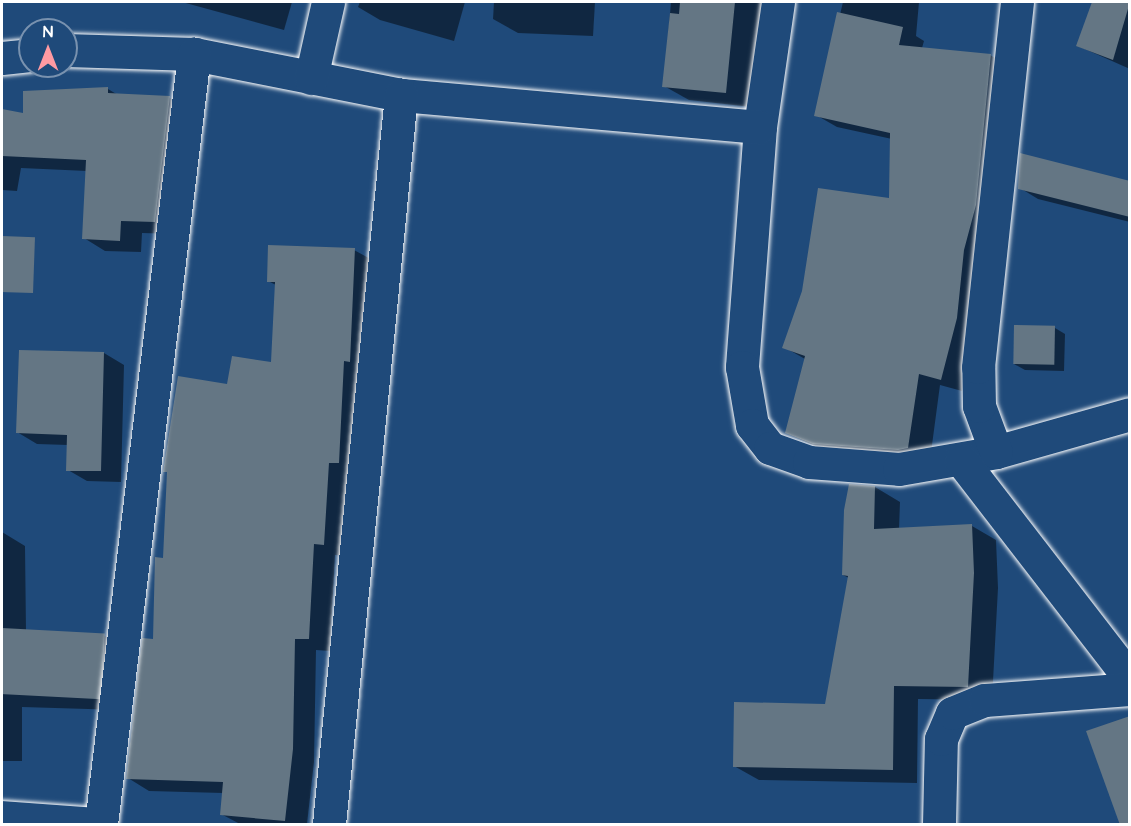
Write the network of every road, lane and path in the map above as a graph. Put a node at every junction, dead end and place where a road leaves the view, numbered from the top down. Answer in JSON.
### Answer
{"nodes":[{"id":1,"x":328,"y":2,"type":"edge"},
{"id":2,"x":777,"y":2,"type":"edge"},
{"id":3,"x":1017,"y":2,"type":"edge"},
{"id":4,"x":78,"y":50,"type":"edge"},
{"id":5,"x":194,"y":54,"type":"junction"},
{"id":6,"x":18,"y":56,"type":"edge"},
{"id":7,"x":2,"y":58,"type":"edge"},
{"id":8,"x":311,"y":78,"type":"junction"},
{"id":9,"x":402,"y":96,"type":"junction"},
{"id":10,"x":760,"y":127,"type":"junction"},
{"id":11,"x":1130,"y":414,"type":"edge"},
{"id":12,"x":996,"y":452,"type":"junction"},
{"id":13,"x":961,"y":460,"type":"junction"},
{"id":14,"x":1130,"y":679,"type":"edge"},
{"id":15,"x":1130,"y":689,"type":"edge"},
{"id":16,"x":2,"y":816,"type":"edge"},
{"id":17,"x":99,"y":825,"type":"edge"},
{"id":18,"x":329,"y":825,"type":"edge"},
{"id":19,"x":939,"y":825,"type":"edge"}],
"edges":[{"from":1,"to":8,"type":"street"},
{"from":2,"to":10,"type":"street"},
{"from":3,"to":12,"type":"street"},
{"from":4,"to":5,"type":"street"},
{"from":5,"to":8,"type":"street"},
{"from":5,"to":17,"type":"street"},
{"from":6,"to":7,"type":"street"},
{"from":8,"to":9,"type":"street"},
{"from":9,"to":10,"type":"street"},
{"from":9,"to":18,"type":"street"},
{"from":10,"to":13,"type":"street"},
{"from":11,"to":12,"type":"street"},
{"from":12,"to":13,"type":"street"},
{"from":13,"to":14,"type":"street"},
{"from":15,"to":19,"type":"street"},
{"from":16,"to":17,"type":"street"}]}
